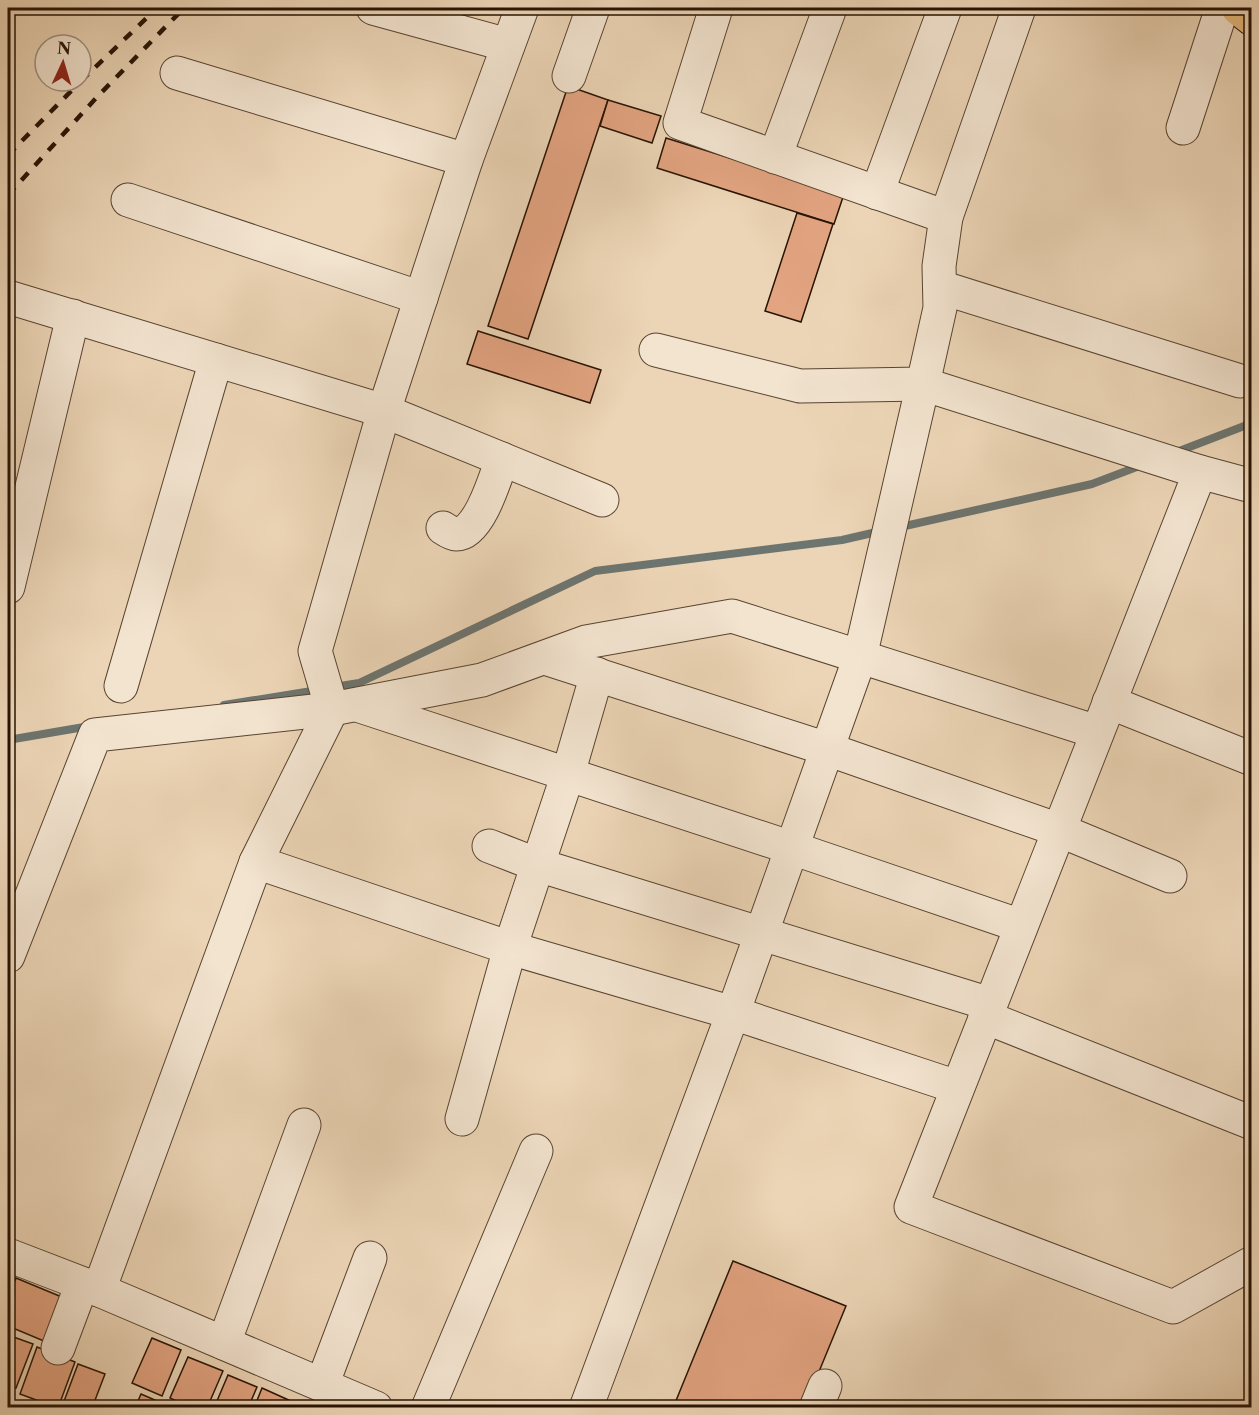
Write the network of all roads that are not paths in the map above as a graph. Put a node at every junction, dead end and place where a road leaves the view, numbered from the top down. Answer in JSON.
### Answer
{"nodes":[{"id":1,"x":373,"y":8,"type":"edge"},
{"id":2,"x":522,"y":8,"type":"edge"},
{"id":3,"x":593,"y":8,"type":"edge"},
{"id":4,"x":716,"y":8,"type":"edge"},
{"id":5,"x":830,"y":8,"type":"edge"},
{"id":6,"x":945,"y":8,"type":"edge"},
{"id":7,"x":1019,"y":8,"type":"edge"},
{"id":8,"x":1222,"y":8,"type":"edge"},
{"id":9,"x":1238,"y":8,"type":"edge"},
{"id":10,"x":1251,"y":19,"type":"edge"},
{"id":11,"x":508,"y":45,"type":"junction"},
{"id":12,"x":177,"y":73,"type":"dead end"},
{"id":13,"x":569,"y":76,"type":"dead end"},
{"id":14,"x":1183,"y":128,"type":"dead end"},
{"id":15,"x":776,"y":157,"type":"junction"},
{"id":16,"x":466,"y":160,"type":"junction"},
{"id":17,"x":877,"y":193,"type":"junction"},
{"id":18,"x":128,"y":200,"type":"dead end"},
{"id":19,"x":946,"y":217,"type":"junction"},
{"id":20,"x":940,"y":287,"type":"junction"},
{"id":21,"x":8,"y":297,"type":"edge"},
{"id":22,"x":421,"y":298,"type":"junction"},
{"id":23,"x":73,"y":316,"type":"junction"},
{"id":24,"x":656,"y":350,"type":"dead end"},
{"id":25,"x":216,"y":360,"type":"junction"},
{"id":26,"x":1240,"y":381,"type":"dead end"},
{"id":27,"x":923,"y":384,"type":"junction"},
{"id":28,"x":384,"y":411,"type":"junction"},
{"id":29,"x":502,"y":459,"type":"junction"},
{"id":30,"x":1187,"y":468,"type":"junction"},
{"id":31,"x":1251,"y":486,"type":"edge"},
{"id":32,"x":602,"y":500,"type":"dead end"},
{"id":33,"x":443,"y":528,"type":"dead end"},
{"id":34,"x":8,"y":587,"type":"edge"},
{"id":35,"x":860,"y":657,"type":"junction"},
{"id":36,"x":545,"y":658,"type":"junction"},
{"id":37,"x":597,"y":674,"type":"junction"},
{"id":38,"x":121,"y":686,"type":"dead end"},
{"id":39,"x":335,"y":698,"type":"junction"},
{"id":40,"x":1109,"y":702,"type":"junction"},
{"id":41,"x":1097,"y":732,"type":"junction"},
{"id":42,"x":828,"y":749,"type":"junction"},
{"id":43,"x":1251,"y":759,"type":"edge"},
{"id":44,"x":568,"y":774,"type":"junction"},
{"id":45,"x":1059,"y":830,"type":"junction"},
{"id":46,"x":489,"y":846,"type":"dead end"},
{"id":47,"x":792,"y":848,"type":"junction"},
{"id":48,"x":256,"y":862,"type":"junction"},
{"id":49,"x":538,"y":865,"type":"junction"},
{"id":50,"x":1170,"y":876,"type":"dead end"},
{"id":51,"x":1021,"y":926,"type":"junction"},
{"id":52,"x":762,"y":934,"type":"junction"},
{"id":53,"x":510,"y":948,"type":"junction"},
{"id":54,"x":8,"y":956,"type":"edge"},
{"id":55,"x":988,"y":1011,"type":"junction"},
{"id":56,"x":733,"y":1013,"type":"junction"},
{"id":57,"x":957,"y":1087,"type":"junction"},
{"id":58,"x":462,"y":1119,"type":"dead end"},
{"id":59,"x":1251,"y":1123,"type":"edge"},
{"id":60,"x":304,"y":1125,"type":"dead end"},
{"id":61,"x":536,"y":1151,"type":"dead end"},
{"id":62,"x":8,"y":1255,"type":"edge"},
{"id":63,"x":370,"y":1258,"type":"dead end"},
{"id":64,"x":1251,"y":1263,"type":"edge"},
{"id":65,"x":91,"y":1287,"type":"junction"},
{"id":66,"x":224,"y":1343,"type":"junction"},
{"id":67,"x":58,"y":1348,"type":"dead end"},
{"id":68,"x":322,"y":1385,"type":"junction"},
{"id":69,"x":375,"y":1407,"type":"edge"},
{"id":70,"x":428,"y":1407,"type":"edge"},
{"id":71,"x":586,"y":1407,"type":"edge"}],
"edges":[{"from":1,"to":11,"type":"street"},
{"from":2,"to":11,"type":"street"},
{"from":3,"to":13,"type":"street"},
{"from":4,"to":15,"type":"street"},
{"from":5,"to":15,"type":"street"},
{"from":6,"to":17,"type":"street"},
{"from":7,"to":19,"type":"street"},
{"from":8,"to":14,"type":"street"},
{"from":9,"to":10,"type":"main road"},
{"from":11,"to":16,"type":"street"},
{"from":12,"to":16,"type":"street"},
{"from":15,"to":17,"type":"street"},
{"from":16,"to":22,"type":"street"},
{"from":17,"to":19,"type":"street"},
{"from":18,"to":22,"type":"street"},
{"from":19,"to":20,"type":"street"},
{"from":20,"to":26,"type":"street"},
{"from":20,"to":27,"type":"street"},
{"from":21,"to":23,"type":"street"},
{"from":22,"to":28,"type":"street"},
{"from":23,"to":25,"type":"street"},
{"from":23,"to":34,"type":"street"},
{"from":24,"to":27,"type":"street"},
{"from":25,"to":28,"type":"street"},
{"from":25,"to":38,"type":"street"},
{"from":27,"to":30,"type":"street"},
{"from":27,"to":35,"type":"street"},
{"from":28,"to":29,"type":"street"},
{"from":28,"to":39,"type":"street"},
{"from":29,"to":32,"type":"street"},
{"from":29,"to":33,"type":"street"},
{"from":30,"to":31,"type":"street"},
{"from":30,"to":40,"type":"street"},
{"from":35,"to":36,"type":"street"},
{"from":35,"to":41,"type":"street"},
{"from":35,"to":42,"type":"street"},
{"from":36,"to":37,"type":"street"},
{"from":36,"to":39,"type":"street"},
{"from":37,"to":42,"type":"street"},
{"from":37,"to":44,"type":"street"},
{"from":39,"to":44,"type":"street"},
{"from":39,"to":48,"type":"street"},
{"from":39,"to":54,"type":"street"},
{"from":40,"to":41,"type":"street"},
{"from":40,"to":43,"type":"street"},
{"from":41,"to":45,"type":"street"},
{"from":42,"to":45,"type":"street"},
{"from":42,"to":47,"type":"street"},
{"from":44,"to":47,"type":"street"},
{"from":44,"to":49,"type":"street"},
{"from":45,"to":50,"type":"street"},
{"from":45,"to":51,"type":"street"},
{"from":46,"to":49,"type":"street"},
{"from":47,"to":51,"type":"street"},
{"from":47,"to":52,"type":"street"},
{"from":48,"to":53,"type":"street"},
{"from":48,"to":65,"type":"street"},
{"from":49,"to":52,"type":"street"},
{"from":49,"to":53,"type":"street"},
{"from":51,"to":55,"type":"street"},
{"from":52,"to":55,"type":"street"},
{"from":52,"to":56,"type":"street"},
{"from":53,"to":56,"type":"street"},
{"from":53,"to":58,"type":"street"},
{"from":55,"to":57,"type":"street"},
{"from":55,"to":59,"type":"street"},
{"from":56,"to":57,"type":"street"},
{"from":56,"to":71,"type":"street"},
{"from":57,"to":64,"type":"street"},
{"from":60,"to":66,"type":"street"},
{"from":61,"to":70,"type":"street"},
{"from":62,"to":65,"type":"street"},
{"from":63,"to":68,"type":"street"},
{"from":65,"to":66,"type":"street"},
{"from":65,"to":67,"type":"street"},
{"from":66,"to":68,"type":"street"},
{"from":68,"to":69,"type":"street"}]}
